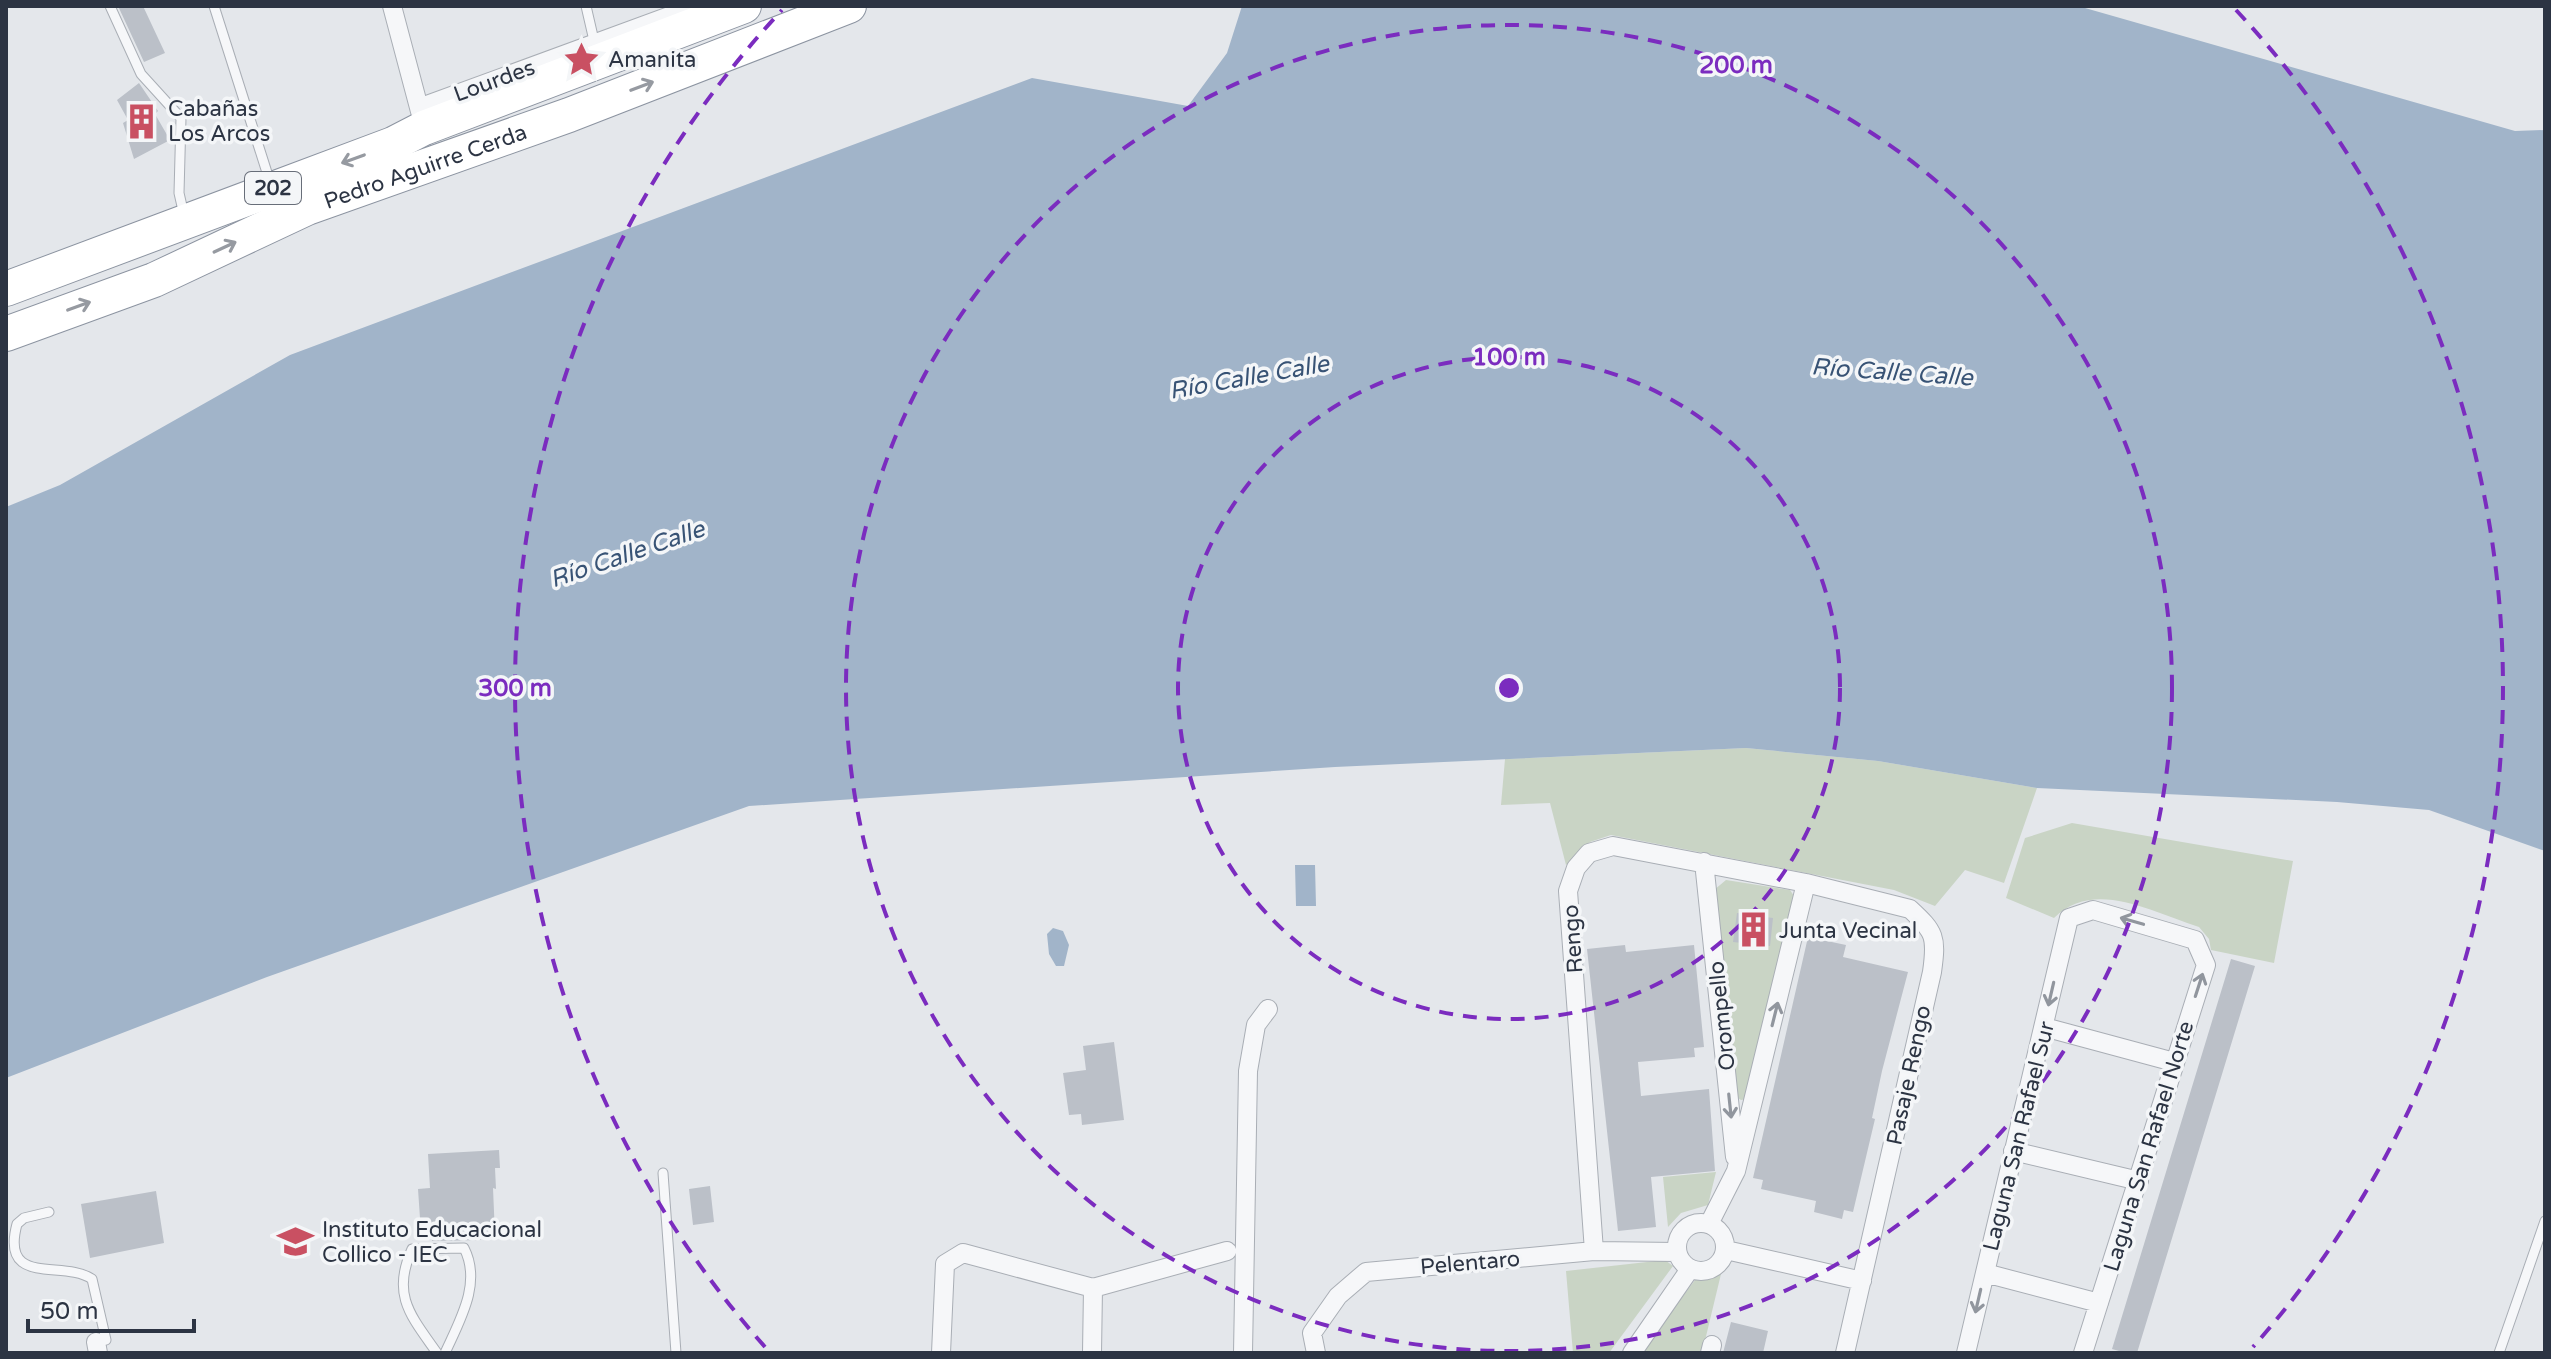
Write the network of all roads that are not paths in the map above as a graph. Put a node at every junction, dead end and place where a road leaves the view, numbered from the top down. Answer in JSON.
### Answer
{"nodes":[{"id":1,"x":110,"y":6,"type":"edge"},
{"id":2,"x":214,"y":6,"type":"edge"},
{"id":3,"x":392,"y":6,"type":"edge"},
{"id":4,"x":586,"y":6,"type":"edge"},
{"id":5,"x":696,"y":6,"type":"edge"},
{"id":6,"x":744,"y":6,"type":"edge"},
{"id":7,"x":849,"y":6,"type":"edge"},
{"id":8,"x":661,"y":12,"type":"edge"},
{"id":9,"x":595,"y":45,"type":"junction"},
{"id":10,"x":426,"y":116,"type":"junction"},
{"id":11,"x":440,"y":159,"type":"junction"},
{"id":12,"x":272,"y":188,"type":"junction"},
{"id":13,"x":187,"y":224,"type":"junction"},
{"id":14,"x":6,"y":289,"type":"edge"},
{"id":15,"x":6,"y":334,"type":"edge"},
{"id":16,"x":1704,"y":862,"type":"junction"},
{"id":17,"x":1806,"y":883,"type":"junction"},
{"id":18,"x":2069,"y":918,"type":"joint"},
{"id":19,"x":1268,"y":1009,"type":"dead end"},
{"id":20,"x":2044,"y":1027,"type":"junction"},
{"id":21,"x":2174,"y":1062,"type":"junction"},
{"id":22,"x":2013,"y":1151,"type":"junction"},
{"id":23,"x":1736,"y":1171,"type":"junction"},
{"id":24,"x":663,"y":1173,"type":"dead end"},
{"id":25,"x":2139,"y":1181,"type":"junction"},
{"id":26,"x":49,"y":1212,"type":"dead end"},
{"id":27,"x":2545,"y":1221,"type":"edge"},
{"id":28,"x":1709,"y":1224,"type":"junction"},
{"id":29,"x":1726,"y":1250,"type":"junction"},
{"id":30,"x":1227,"y":1251,"type":"dead end"},
{"id":31,"x":1594,"y":1251,"type":"junction"},
{"id":32,"x":1677,"y":1252,"type":"junction"},
{"id":33,"x":1690,"y":1269,"type":"junction"},
{"id":34,"x":1985,"y":1273,"type":"junction"},
{"id":35,"x":1862,"y":1281,"type":"junction"},
{"id":36,"x":1093,"y":1288,"type":"junction"},
{"id":37,"x":2099,"y":1303,"type":"junction"},
{"id":38,"x":97,"y":1348,"type":"edge"},
{"id":39,"x":437,"y":1353,"type":"edge"},
{"id":40,"x":445,"y":1353,"type":"edge"},
{"id":41,"x":676,"y":1353,"type":"edge"},
{"id":42,"x":941,"y":1353,"type":"edge"},
{"id":43,"x":1092,"y":1353,"type":"edge"},
{"id":44,"x":1243,"y":1353,"type":"edge"},
{"id":45,"x":1316,"y":1353,"type":"edge"},
{"id":46,"x":1632,"y":1353,"type":"edge"},
{"id":47,"x":1845,"y":1353,"type":"edge"},
{"id":48,"x":1966,"y":1353,"type":"edge"},
{"id":49,"x":2083,"y":1353,"type":"edge"},
{"id":50,"x":2499,"y":1353,"type":"edge"}],
"edges":[{"from":1,"to":13,"type":"lane"},
{"from":2,"to":12,"type":"lane"},
{"from":3,"to":10,"type":"street"},
{"from":4,"to":9,"type":"lane"},
{"from":5,"to":8,"type":"street","name":"Lourdes"},
{"from":6,"to":10,"type":"highway","name":"Pedro Aguirre Cerda","number":"202"},
{"from":11,"to":7,"type":"highway","name":"Pedro Aguirre Cerda","number":"202","one_way":true},
{"from":8,"to":9,"type":"street","name":"Lourdes"},
{"from":9,"to":10,"type":"street","name":"Lourdes"},
{"from":10,"to":11,"type":"highway"},
{"from":10,"to":12,"type":"highway","name":"Pedro Aguirre Cerda","number":"202","one_way":true},
{"from":15,"to":11,"type":"highway","name":"Pedro Aguirre Cerda","number":"202","one_way":true},
{"from":12,"to":13,"type":"highway","name":"Pedro Aguirre Cerda","number":"202"},
{"from":13,"to":14,"type":"highway","name":"Pedro Aguirre Cerda","number":"202"},
{"from":16,"to":17,"type":"street","name":"Rengo"},
{"from":16,"to":23,"type":"street","name":"Orompello","one_way":true},
{"from":16,"to":31,"type":"street","name":"Rengo"},
{"from":23,"to":17,"type":"street","name":"Orompello","one_way":true},
{"from":17,"to":35,"type":"street","name":"Pasaje Rengo"},
{"from":18,"to":20,"type":"street","name":"Laguna San Rafael Sur","one_way":true},
{"from":21,"to":18,"type":"street","name":"Laguna San Rafael Norte","one_way":true},
{"from":19,"to":44,"type":"street"},
{"from":20,"to":21,"type":"street"},
{"from":20,"to":22,"type":"street","name":"Laguna San Rafael Sur"},
{"from":21,"to":25,"type":"street","name":"Laguna San Rafael Norte"},
{"from":22,"to":25,"type":"street"},
{"from":22,"to":34,"type":"street","name":"Laguna San Rafael Sur"},
{"from":23,"to":28,"type":"street","name":"Orompello"},
{"from":24,"to":41,"type":"lane"},
{"from":25,"to":37,"type":"street","name":"Laguna San Rafael Norte"},
{"from":26,"to":38,"type":"lane"},
{"from":27,"to":50,"type":"lane"},
{"from":28,"to":29,"type":"street"},
{"from":28,"to":32,"type":"street"},
{"from":29,"to":33,"type":"street"},
{"from":29,"to":35,"type":"street"},
{"from":30,"to":36,"type":"street"},
{"from":31,"to":32,"type":"street","name":"Pelentaro"},
{"from":31,"to":45,"type":"street","name":"Pelentaro"},
{"from":32,"to":33,"type":"street"},
{"from":33,"to":46,"type":"street"},
{"from":34,"to":37,"type":"street"},
{"from":34,"to":48,"type":"street","name":"Laguna San Rafael Sur","one_way":true},
{"from":35,"to":47,"type":"street","name":"Pasaje Rengo"},
{"from":36,"to":42,"type":"street"},
{"from":36,"to":43,"type":"street"},
{"from":37,"to":49,"type":"street","name":"Laguna San Rafael Norte"},
{"from":39,"to":40,"type":"lane"}]}
